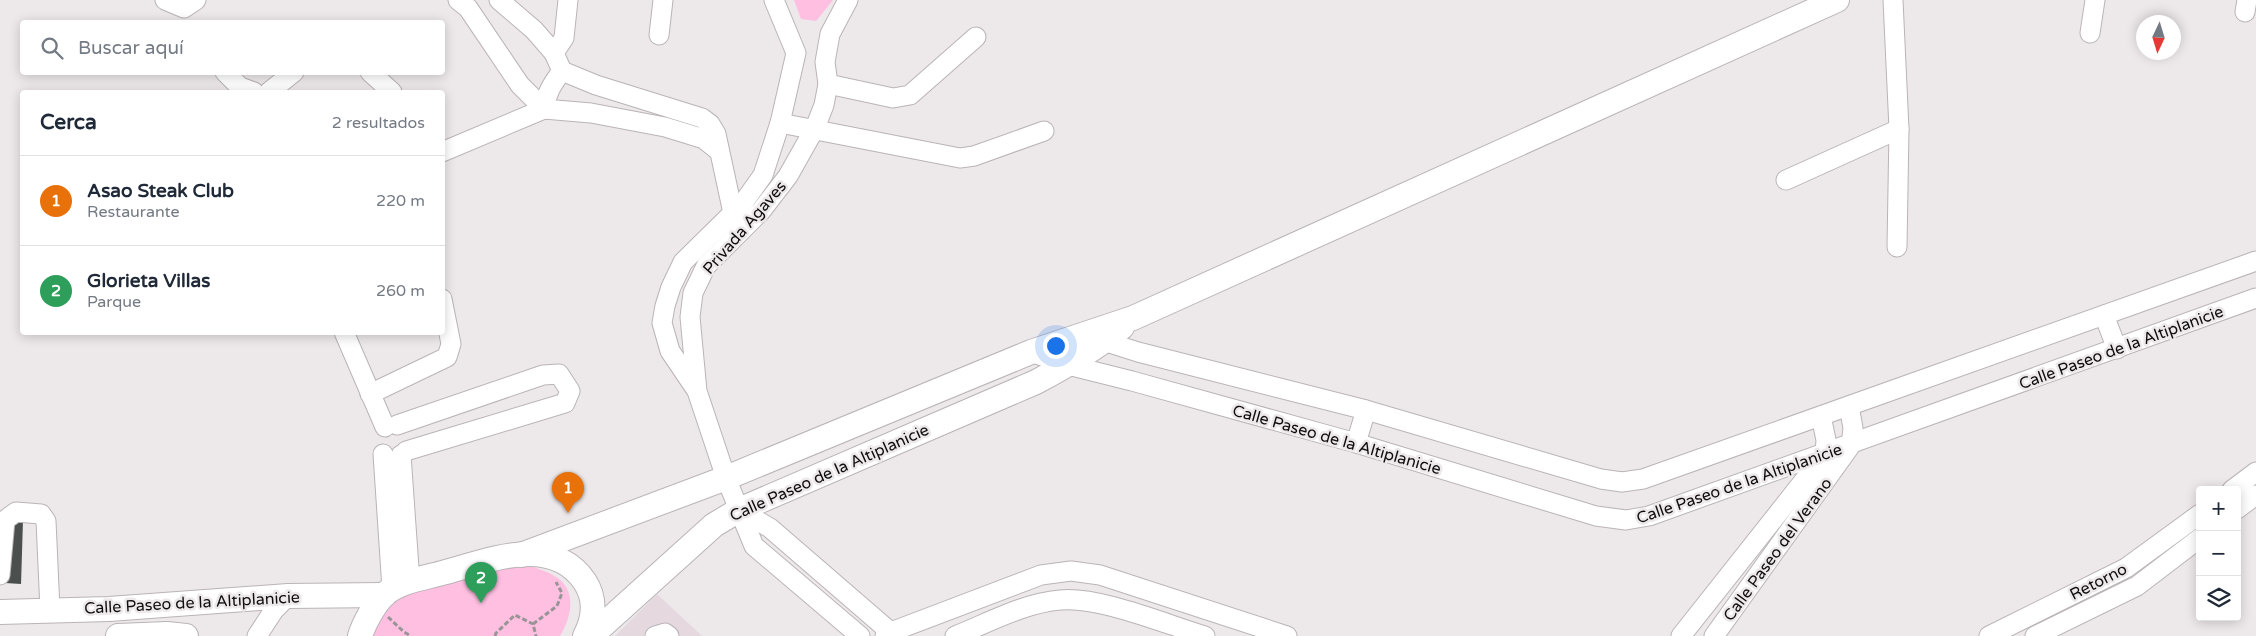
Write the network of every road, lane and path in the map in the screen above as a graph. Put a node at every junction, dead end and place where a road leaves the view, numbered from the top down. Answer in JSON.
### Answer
{"nodes":[{"id":1,"x":165,"y":0,"type":"edge"},
{"id":2,"x":458,"y":0,"type":"edge"},
{"id":3,"x":499,"y":0,"type":"edge"},
{"id":4,"x":568,"y":0,"type":"edge"},
{"id":5,"x":664,"y":0,"type":"edge"},
{"id":6,"x":774,"y":0,"type":"edge"},
{"id":7,"x":848,"y":0,"type":"edge"},
{"id":8,"x":1837,"y":0,"type":"edge"},
{"id":9,"x":1893,"y":0,"type":"edge"},
{"id":10,"x":2095,"y":0,"type":"edge"},
{"id":11,"x":188,"y":10,"type":"edge"},
{"id":12,"x":2090,"y":33,"type":"dead end"},
{"id":13,"x":659,"y":35,"type":"dead end"},
{"id":14,"x":976,"y":38,"type":"dead end"},
{"id":15,"x":554,"y":53,"type":"junction"},
{"id":16,"x":796,"y":53,"type":"junction"},
{"id":17,"x":825,"y":62,"type":"junction"},
{"id":18,"x":562,"y":71,"type":"junction"},
{"id":19,"x":228,"y":75,"type":"edge"},
{"id":20,"x":290,"y":75,"type":"edge"},
{"id":21,"x":373,"y":75,"type":"edge"},
{"id":22,"x":828,"y":84,"type":"junction"},
{"id":23,"x":248,"y":90,"type":"edge"},
{"id":24,"x":272,"y":90,"type":"edge"},
{"id":25,"x":390,"y":90,"type":"edge"},
{"id":26,"x":544,"y":109,"type":"junction"},
{"id":27,"x":780,"y":123,"type":"junction"},
{"id":28,"x":816,"y":128,"type":"junction"},
{"id":29,"x":1899,"y":129,"type":"junction"},
{"id":30,"x":1044,"y":131,"type":"dead end"},
{"id":31,"x":445,"y":151,"type":"edge"},
{"id":32,"x":719,"y":151,"type":"junction"},
{"id":33,"x":1786,"y":180,"type":"dead end"},
{"id":34,"x":733,"y":213,"type":"junction"},
{"id":35,"x":744,"y":230,"type":"junction"},
{"id":36,"x":1897,"y":247,"type":"dead end"},
{"id":37,"x":2256,"y":262,"type":"edge"},
{"id":38,"x":2256,"y":298,"type":"edge"},
{"id":39,"x":445,"y":314,"type":"edge"},
{"id":40,"x":2104,"y":315,"type":"junction"},
{"id":41,"x":345,"y":335,"type":"edge"},
{"id":42,"x":1094,"y":338,"type":"junction"},
{"id":43,"x":2117,"y":350,"type":"junction"},
{"id":44,"x":1031,"y":352,"type":"junction"},
{"id":45,"x":1068,"y":365,"type":"junction"},
{"id":46,"x":698,"y":391,"type":"junction"},
{"id":47,"x":370,"y":394,"type":"junction"},
{"id":48,"x":1850,"y":406,"type":"junction"},
{"id":49,"x":1366,"y":410,"type":"junction"},
{"id":50,"x":1821,"y":416,"type":"junction"},
{"id":51,"x":391,"y":426,"type":"junction"},
{"id":52,"x":1356,"y":443,"type":"junction"},
{"id":53,"x":1851,"y":445,"type":"junction"},
{"id":54,"x":397,"y":454,"type":"junction"},
{"id":55,"x":1825,"y":454,"type":"junction"},
{"id":56,"x":2256,"y":472,"type":"edge"},
{"id":57,"x":726,"y":478,"type":"junction"},
{"id":58,"x":2237,"y":486,"type":"edge"},
{"id":59,"x":2256,"y":495,"type":"edge"},
{"id":60,"x":2241,"y":506,"type":"edge"},
{"id":61,"x":739,"y":510,"type":"junction"},
{"id":62,"x":2196,"y":517,"type":"edge"},
{"id":63,"x":2196,"y":541,"type":"edge"},
{"id":64,"x":521,"y":555,"type":"junction"},
{"id":65,"x":2126,"y":568,"type":"junction"},
{"id":66,"x":0,"y":575,"type":"edge"},
{"id":67,"x":551,"y":580,"type":"dead end"},
{"id":68,"x":2137,"y":586,"type":"junction"},
{"id":69,"x":395,"y":594,"type":"junction"},
{"id":70,"x":288,"y":596,"type":"junction"},
{"id":71,"x":50,"y":610,"type":"junction"},
{"id":72,"x":1208,"y":611,"type":"junction"},
{"id":73,"x":0,"y":612,"type":"edge"},
{"id":74,"x":533,"y":624,"type":"junction"},
{"id":75,"x":890,"y":635,"type":"edge"},
{"id":76,"x":118,"y":636,"type":"edge"},
{"id":77,"x":186,"y":636,"type":"edge"},
{"id":78,"x":257,"y":636,"type":"edge"},
{"id":79,"x":360,"y":636,"type":"edge"},
{"id":80,"x":411,"y":636,"type":"edge"},
{"id":81,"x":495,"y":636,"type":"edge"},
{"id":82,"x":536,"y":636,"type":"edge"},
{"id":83,"x":585,"y":636,"type":"edge"},
{"id":84,"x":591,"y":636,"type":"edge"},
{"id":85,"x":655,"y":636,"type":"edge"},
{"id":86,"x":669,"y":636,"type":"edge"},
{"id":87,"x":860,"y":636,"type":"edge"},
{"id":88,"x":955,"y":636,"type":"edge"},
{"id":89,"x":1203,"y":636,"type":"edge"},
{"id":90,"x":1287,"y":636,"type":"edge"},
{"id":91,"x":1681,"y":636,"type":"edge"},
{"id":92,"x":1714,"y":636,"type":"edge"},
{"id":93,"x":1989,"y":636,"type":"edge"},
{"id":94,"x":2035,"y":636,"type":"edge"}],
"edges":[{"from":1,"to":11,"type":"street"},
{"from":2,"to":26,"type":"street"},
{"from":3,"to":15,"type":"street"},
{"from":4,"to":15,"type":"street"},
{"from":5,"to":13,"type":"street"},
{"from":6,"to":16,"type":"street"},
{"from":7,"to":17,"type":"street","name":"Privada Agaves"},
{"from":8,"to":42,"type":"main road"},
{"from":9,"to":29,"type":"street"},
{"from":10,"to":12,"type":"street"},
{"from":14,"to":22,"type":"street"},
{"from":15,"to":18,"type":"street"},
{"from":16,"to":17,"type":"street"},
{"from":16,"to":27,"type":"street","name":"Privada Agaves"},
{"from":17,"to":22,"type":"street","name":"Privada Agaves"},
{"from":18,"to":26,"type":"street"},
{"from":18,"to":32,"type":"street"},
{"from":19,"to":23,"type":"street"},
{"from":20,"to":24,"type":"street"},
{"from":21,"to":25,"type":"street"},
{"from":22,"to":28,"type":"street","name":"Privada Agaves"},
{"from":26,"to":31,"type":"street"},
{"from":26,"to":32,"type":"street"},
{"from":27,"to":28,"type":"street"},
{"from":27,"to":34,"type":"street","name":"Privada Agaves"},
{"from":28,"to":30,"type":"street"},
{"from":28,"to":35,"type":"street","name":"Privada Agaves"},
{"from":29,"to":33,"type":"street"},
{"from":29,"to":36,"type":"street"},
{"from":32,"to":34,"type":"street"},
{"from":34,"to":35,"type":"street"},
{"from":34,"to":46,"type":"street","name":"Privada Agaves"},
{"from":35,"to":46,"type":"street","name":"Privada Agaves"},
{"from":37,"to":40,"type":"street","name":"Calle Paseo de la Altiplanicie"},
{"from":38,"to":43,"type":"street","name":"Calle Paseo de la Altiplanicie"},
{"from":39,"to":47,"type":"street"},
{"from":40,"to":43,"type":"street"},
{"from":40,"to":48,"type":"street","name":"Calle Paseo de la Altiplanicie"},
{"from":41,"to":47,"type":"street"},
{"from":42,"to":44,"type":"main road","name":"Calle Paseo de la Altiplanicie"},
{"from":42,"to":45,"type":"main road","name":"Calle Paseo de la Altiplanicie"},
{"from":42,"to":49,"type":"street","name":"Calle Paseo de la Altiplanicie"},
{"from":43,"to":53,"type":"street","name":"Calle Paseo de la Altiplanicie"},
{"from":44,"to":45,"type":"street","name":"Calle Paseo de la Altiplanicie"},
{"from":44,"to":57,"type":"main road","name":"Calle Paseo de la Altiplanicie"},
{"from":45,"to":52,"type":"street","name":"Calle Paseo de la Altiplanicie"},
{"from":45,"to":61,"type":"main road","name":"Calle Paseo de la Altiplanicie"},
{"from":46,"to":57,"type":"street","name":"Privada Agaves"},
{"from":47,"to":51,"type":"street"},
{"from":48,"to":50,"type":"street","name":"Calle Paseo de la Altiplanicie"},
{"from":48,"to":53,"type":"street"},
{"from":49,"to":50,"type":"street","name":"Calle Paseo de la Altiplanicie"},
{"from":49,"to":52,"type":"street"},
{"from":50,"to":55,"type":"street","name":"Calle Paseo del Verano"},
{"from":51,"to":54,"type":"street"},
{"from":51,"to":54,"type":"street"},
{"from":51,"to":54,"type":"street"},
{"from":52,"to":55,"type":"street","name":"Calle Paseo de la Altiplanicie"},
{"from":53,"to":55,"type":"street","name":"Calle Paseo de la Altiplanicie"},
{"from":53,"to":92,"type":"street","name":"Calle Paseo del Verano"},
{"from":54,"to":69,"type":"street"},
{"from":55,"to":91,"type":"street","name":"Calle Paseo del Verano"},
{"from":56,"to":58,"type":"street"},
{"from":57,"to":61,"type":"street","name":"Privada Agaves"},
{"from":57,"to":64,"type":"main road","name":"Calle Paseo de la Altiplanicie"},
{"from":59,"to":60,"type":"street"},
{"from":61,"to":75,"type":"street"},
{"from":61,"to":84,"type":"main road","name":"Calle Paseo de la Altiplanicie"},
{"from":61,"to":87,"type":"street","name":"Privada Agaves"},
{"from":62,"to":65,"type":"street","name":"Retorno"},
{"from":63,"to":68,"type":"street"},
{"from":64,"to":69,"type":"main road","name":"Calle Paseo de la Altiplanicie"},
{"from":64,"to":83,"type":"main road"},
{"from":65,"to":68,"type":"street"},
{"from":65,"to":93,"type":"street","name":"Retorno"},
{"from":66,"to":71,"type":"street"},
{"from":67,"to":74,"type":"path"},
{"from":68,"to":94,"type":"street"},
{"from":69,"to":70,"type":"main road","name":"Calle Paseo de la Altiplanicie"},
{"from":69,"to":79,"type":"main road"},
{"from":69,"to":80,"type":"path"},
{"from":70,"to":71,"type":"main road","name":"Calle Paseo de la Altiplanicie"},
{"from":70,"to":78,"type":"street"},
{"from":71,"to":73,"type":"main road","name":"Calle Paseo de la Altiplanicie"},
{"from":72,"to":75,"type":"street"},
{"from":72,"to":89,"type":"street"},
{"from":72,"to":90,"type":"street"},
{"from":74,"to":81,"type":"path"},
{"from":74,"to":82,"type":"path"},
{"from":76,"to":77,"type":"main road","name":"Calle Paseo de la Altiplanicie"},
{"from":85,"to":86,"type":"street"},
{"from":88,"to":89,"type":"street"}]}
